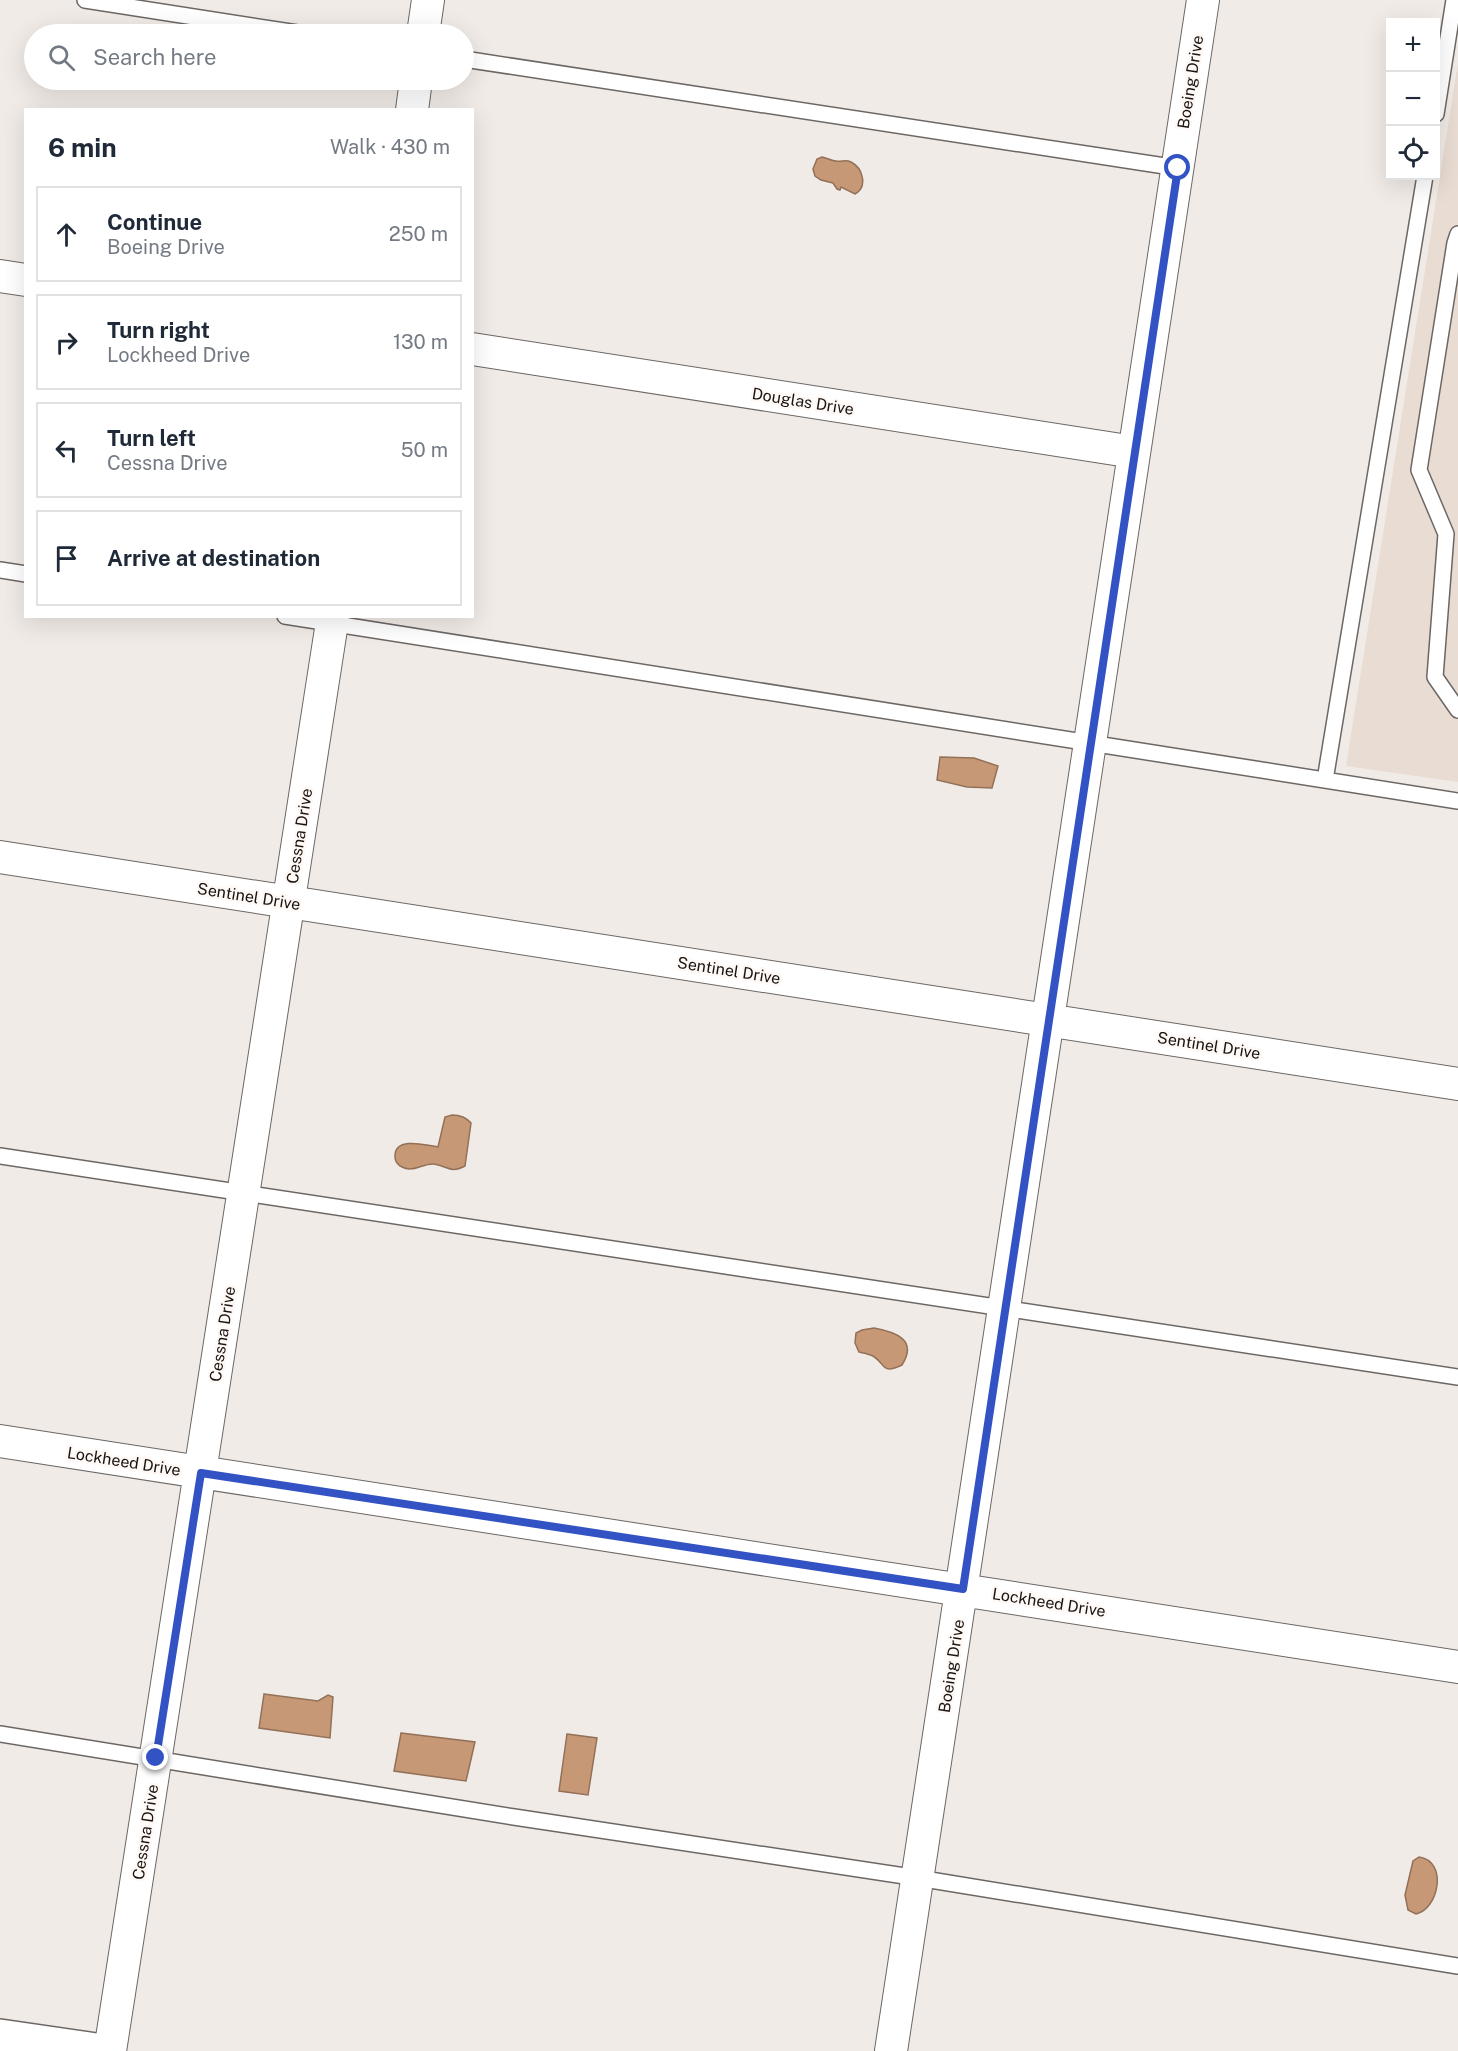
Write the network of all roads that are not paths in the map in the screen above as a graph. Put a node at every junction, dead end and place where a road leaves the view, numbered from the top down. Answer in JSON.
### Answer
{"nodes":[{"id":1,"x":85,"y":0,"type":"edge"},
{"id":2,"x":428,"y":0,"type":"edge"},
{"id":3,"x":1203,"y":0,"type":"edge"},
{"id":4,"x":1454,"y":0,"type":"edge"},
{"id":5,"x":240,"y":24,"type":"edge"},
{"id":6,"x":424,"y":24,"type":"edge"},
{"id":7,"x":474,"y":61,"type":"edge"},
{"id":8,"x":1440,"y":89,"type":"edge"},
{"id":9,"x":415,"y":90,"type":"edge"},
{"id":10,"x":412,"y":108,"type":"edge"},
{"id":11,"x":1178,"y":168,"type":"junction"},
{"id":12,"x":1424,"y":180,"type":"edge"},
{"id":13,"x":1458,"y":234,"type":"edge"},
{"id":14,"x":0,"y":276,"type":"edge"},
{"id":15,"x":24,"y":280,"type":"edge"},
{"id":16,"x":474,"y":350,"type":"edge"},
{"id":17,"x":1134,"y":452,"type":"junction"},
{"id":18,"x":0,"y":570,"type":"edge"},
{"id":19,"x":24,"y":574,"type":"edge"},
{"id":20,"x":308,"y":618,"type":"edge"},
{"id":21,"x":332,"y":620,"type":"edge"},
{"id":22,"x":1458,"y":710,"type":"edge"},
{"id":23,"x":1091,"y":743,"type":"junction"},
{"id":24,"x":1325,"y":780,"type":"junction"},
{"id":25,"x":1458,"y":801,"type":"edge"},
{"id":26,"x":0,"y":857,"type":"edge"},
{"id":27,"x":288,"y":902,"type":"junction"},
{"id":28,"x":1048,"y":1020,"type":"junction"},
{"id":29,"x":1458,"y":1084,"type":"edge"},
{"id":30,"x":0,"y":1156,"type":"edge"},
{"id":31,"x":244,"y":1193,"type":"junction"},
{"id":32,"x":1005,"y":1310,"type":"junction"},
{"id":33,"x":1458,"y":1377,"type":"edge"},
{"id":34,"x":0,"y":1441,"type":"edge"},
{"id":35,"x":201,"y":1473,"type":"junction"},
{"id":36,"x":963,"y":1589,"type":"junction"},
{"id":37,"x":1458,"y":1666,"type":"edge"},
{"id":38,"x":0,"y":1734,"type":"edge"},
{"id":39,"x":156,"y":1758,"type":"junction"},
{"id":40,"x":918,"y":1878,"type":"junction"},
{"id":41,"x":1458,"y":1966,"type":"edge"},
{"id":42,"x":0,"y":2036,"type":"edge"},
{"id":43,"x":104,"y":2051,"type":"edge"},
{"id":44,"x":110,"y":2051,"type":"edge"},
{"id":45,"x":891,"y":2051,"type":"edge"}],
"edges":[{"from":1,"to":5,"type":"lane"},
{"from":2,"to":6,"type":"street"},
{"from":3,"to":11,"type":"street","name":"Boeing Drive"},
{"from":4,"to":8,"type":"lane"},
{"from":7,"to":11,"type":"lane"},
{"from":9,"to":10,"type":"street"},
{"from":11,"to":17,"type":"street","name":"Boeing Drive"},
{"from":12,"to":24,"type":"lane"},
{"from":13,"to":22,"type":"lane"},
{"from":14,"to":15,"type":"street"},
{"from":16,"to":17,"type":"street","name":"Douglas Drive"},
{"from":17,"to":23,"type":"street","name":"Boeing Drive"},
{"from":18,"to":19,"type":"lane"},
{"from":20,"to":21,"type":"lane"},
{"from":21,"to":23,"type":"lane"},
{"from":21,"to":27,"type":"street","name":"Cessna Drive"},
{"from":23,"to":24,"type":"lane"},
{"from":23,"to":28,"type":"street","name":"Boeing Drive"},
{"from":24,"to":25,"type":"lane"},
{"from":26,"to":27,"type":"street","name":"Sentinel Drive"},
{"from":27,"to":28,"type":"street","name":"Sentinel Drive"},
{"from":27,"to":31,"type":"street","name":"Cessna Drive"},
{"from":28,"to":29,"type":"street","name":"Sentinel Drive"},
{"from":28,"to":32,"type":"street","name":"Boeing Drive"},
{"from":30,"to":31,"type":"lane"},
{"from":31,"to":32,"type":"lane"},
{"from":31,"to":35,"type":"street","name":"Cessna Drive"},
{"from":32,"to":33,"type":"lane"},
{"from":32,"to":36,"type":"street","name":"Boeing Drive"},
{"from":34,"to":35,"type":"street","name":"Lockheed Drive"},
{"from":35,"to":36,"type":"street","name":"Lockheed Drive"},
{"from":35,"to":39,"type":"street","name":"Cessna Drive"},
{"from":36,"to":37,"type":"street","name":"Lockheed Drive"},
{"from":36,"to":40,"type":"street","name":"Boeing Drive"},
{"from":38,"to":39,"type":"lane"},
{"from":39,"to":40,"type":"lane"},
{"from":39,"to":44,"type":"street","name":"Cessna Drive"},
{"from":40,"to":41,"type":"lane"},
{"from":40,"to":45,"type":"street","name":"Boeing Drive"},
{"from":42,"to":43,"type":"main road"}]}
